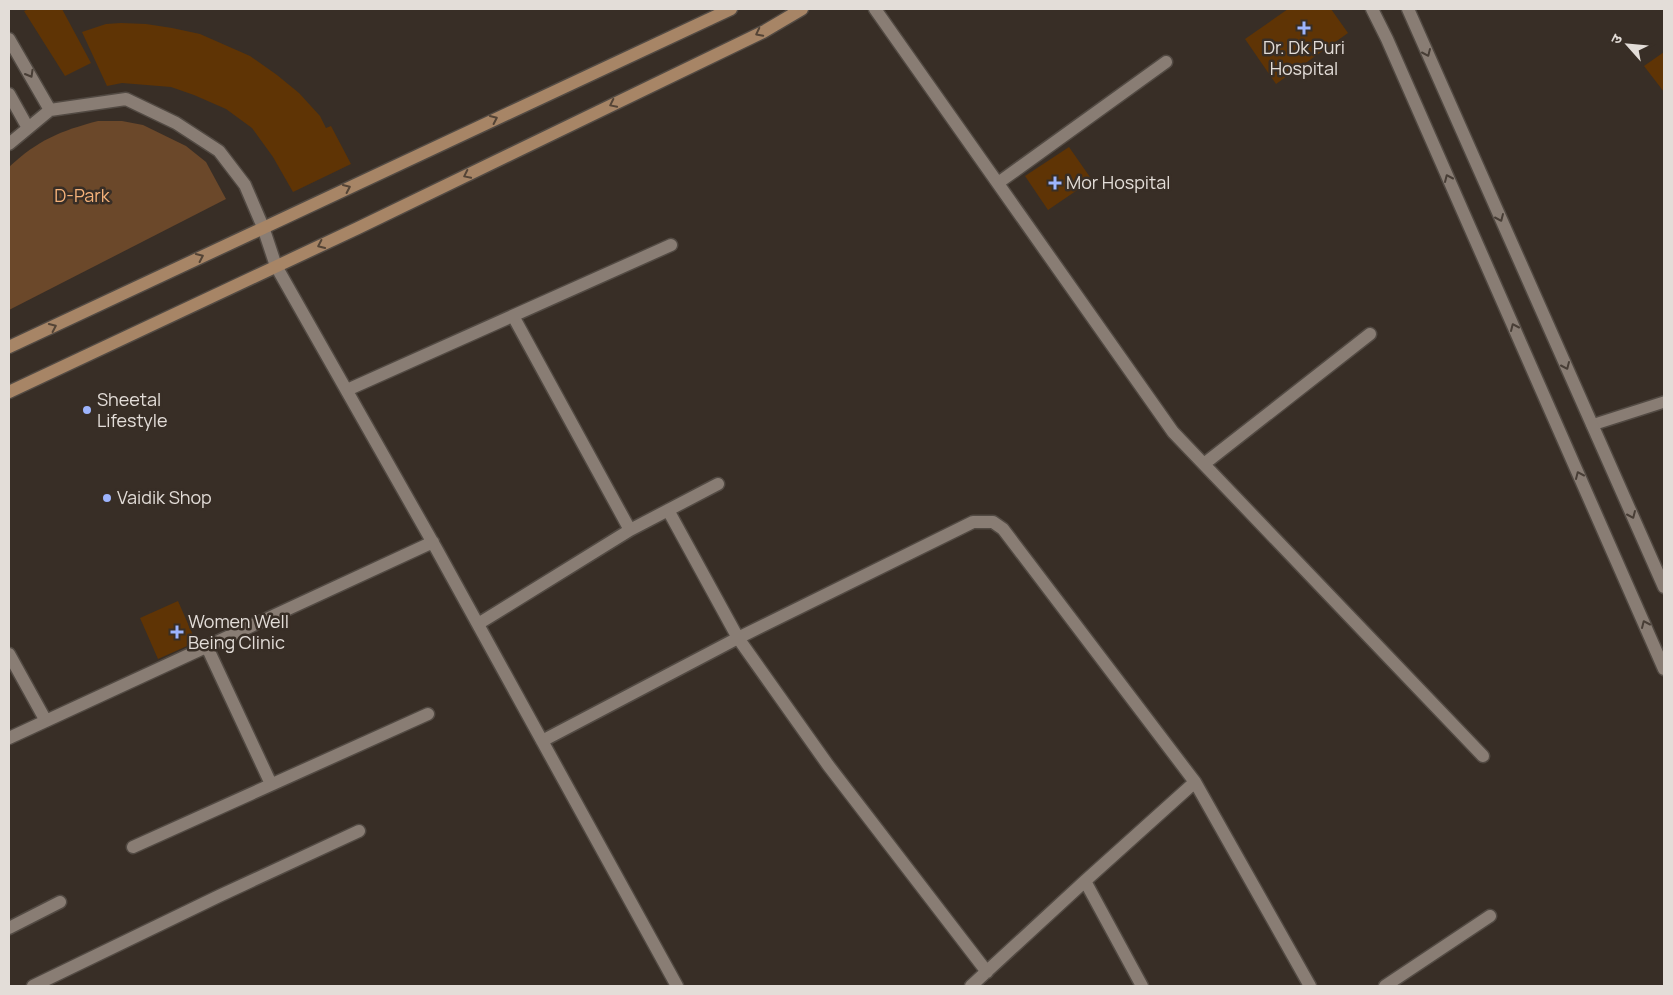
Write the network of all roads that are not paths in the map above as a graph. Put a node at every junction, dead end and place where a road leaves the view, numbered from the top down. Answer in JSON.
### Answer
{"nodes":[{"id":1,"x":731,"y":9,"type":"edge"},
{"id":2,"x":802,"y":9,"type":"edge"},
{"id":3,"x":875,"y":9,"type":"edge"},
{"id":4,"x":1372,"y":9,"type":"edge"},
{"id":5,"x":1408,"y":9,"type":"edge"},
{"id":6,"x":9,"y":39,"type":"edge"},
{"id":7,"x":1166,"y":62,"type":"dead end"},
{"id":8,"x":9,"y":94,"type":"edge"},
{"id":9,"x":50,"y":110,"type":"junction"},
{"id":10,"x":28,"y":128,"type":"junction"},
{"id":11,"x":11,"y":138,"type":"edge"},
{"id":12,"x":998,"y":183,"type":"junction"},
{"id":13,"x":263,"y":227,"type":"junction"},
{"id":14,"x":671,"y":245,"type":"dead end"},
{"id":15,"x":276,"y":266,"type":"junction"},
{"id":16,"x":513,"y":316,"type":"junction"},
{"id":17,"x":1370,"y":334,"type":"dead end"},
{"id":18,"x":9,"y":347,"type":"edge"},
{"id":19,"x":347,"y":390,"type":"junction"},
{"id":20,"x":9,"y":392,"type":"edge"},
{"id":21,"x":1664,"y":402,"type":"edge"},
{"id":22,"x":1592,"y":425,"type":"junction"},
{"id":23,"x":1204,"y":464,"type":"junction"},
{"id":24,"x":718,"y":484,"type":"dead end"},
{"id":25,"x":668,"y":510,"type":"junction"},
{"id":26,"x":630,"y":530,"type":"junction"},
{"id":27,"x":433,"y":542,"type":"junction"},
{"id":28,"x":1664,"y":587,"type":"edge"},
{"id":29,"x":478,"y":624,"type":"junction"},
{"id":30,"x":738,"y":638,"type":"junction"},
{"id":31,"x":208,"y":647,"type":"junction"},
{"id":32,"x":9,"y":654,"type":"edge"},
{"id":33,"x":1664,"y":669,"type":"edge"},
{"id":34,"x":428,"y":714,"type":"dead end"},
{"id":35,"x":46,"y":721,"type":"junction"},
{"id":36,"x":9,"y":738,"type":"edge"},
{"id":37,"x":542,"y":741,"type":"junction"},
{"id":38,"x":1483,"y":756,"type":"dead end"},
{"id":39,"x":1195,"y":782,"type":"junction"},
{"id":40,"x":271,"y":784,"type":"junction"},
{"id":41,"x":359,"y":831,"type":"dead end"},
{"id":42,"x":133,"y":847,"type":"dead end"},
{"id":43,"x":1085,"y":881,"type":"junction"},
{"id":44,"x":60,"y":902,"type":"dead end"},
{"id":45,"x":1490,"y":916,"type":"dead end"},
{"id":46,"x":9,"y":928,"type":"edge"},
{"id":47,"x":987,"y":972,"type":"junction"},
{"id":48,"x":33,"y":986,"type":"edge"},
{"id":49,"x":677,"y":986,"type":"edge"},
{"id":50,"x":971,"y":986,"type":"edge"},
{"id":51,"x":1142,"y":986,"type":"edge"},
{"id":52,"x":1310,"y":986,"type":"edge"},
{"id":53,"x":1385,"y":986,"type":"edge"}],
"edges":[{"from":13,"to":1,"type":"main road","one_way":true},
{"from":2,"to":15,"type":"main road","one_way":true},
{"from":3,"to":12,"type":"street"},
{"from":33,"to":4,"type":"street","one_way":true},
{"from":5,"to":22,"type":"street","one_way":true},
{"from":6,"to":9,"type":"street","one_way":true},
{"from":7,"to":12,"type":"street"},
{"from":8,"to":10,"type":"street"},
{"from":9,"to":10,"type":"street"},
{"from":9,"to":13,"type":"street"},
{"from":10,"to":11,"type":"street"},
{"from":12,"to":23,"type":"street"},
{"from":13,"to":15,"type":"street"},
{"from":18,"to":13,"type":"main road","one_way":true},
{"from":14,"to":16,"type":"street"},
{"from":15,"to":19,"type":"street"},
{"from":15,"to":20,"type":"main road"},
{"from":16,"to":19,"type":"street"},
{"from":16,"to":26,"type":"street"},
{"from":17,"to":23,"type":"street"},
{"from":19,"to":27,"type":"street"},
{"from":21,"to":22,"type":"lane"},
{"from":22,"to":28,"type":"street","one_way":true},
{"from":23,"to":38,"type":"street"},
{"from":24,"to":25,"type":"street"},
{"from":25,"to":26,"type":"street"},
{"from":25,"to":30,"type":"street"},
{"from":26,"to":29,"type":"street"},
{"from":27,"to":29,"type":"street"},
{"from":27,"to":31,"type":"street"},
{"from":29,"to":37,"type":"street"},
{"from":30,"to":37,"type":"street"},
{"from":30,"to":39,"type":"street"},
{"from":30,"to":47,"type":"street"},
{"from":31,"to":35,"type":"street"},
{"from":31,"to":40,"type":"street"},
{"from":32,"to":35,"type":"street"},
{"from":34,"to":40,"type":"street"},
{"from":35,"to":36,"type":"street"},
{"from":37,"to":49,"type":"street"},
{"from":39,"to":43,"type":"street"},
{"from":39,"to":52,"type":"street"},
{"from":40,"to":42,"type":"street"},
{"from":41,"to":48,"type":"street"},
{"from":43,"to":47,"type":"street"},
{"from":43,"to":51,"type":"street"},
{"from":44,"to":46,"type":"street"},
{"from":45,"to":53,"type":"street"},
{"from":47,"to":50,"type":"street"}]}
